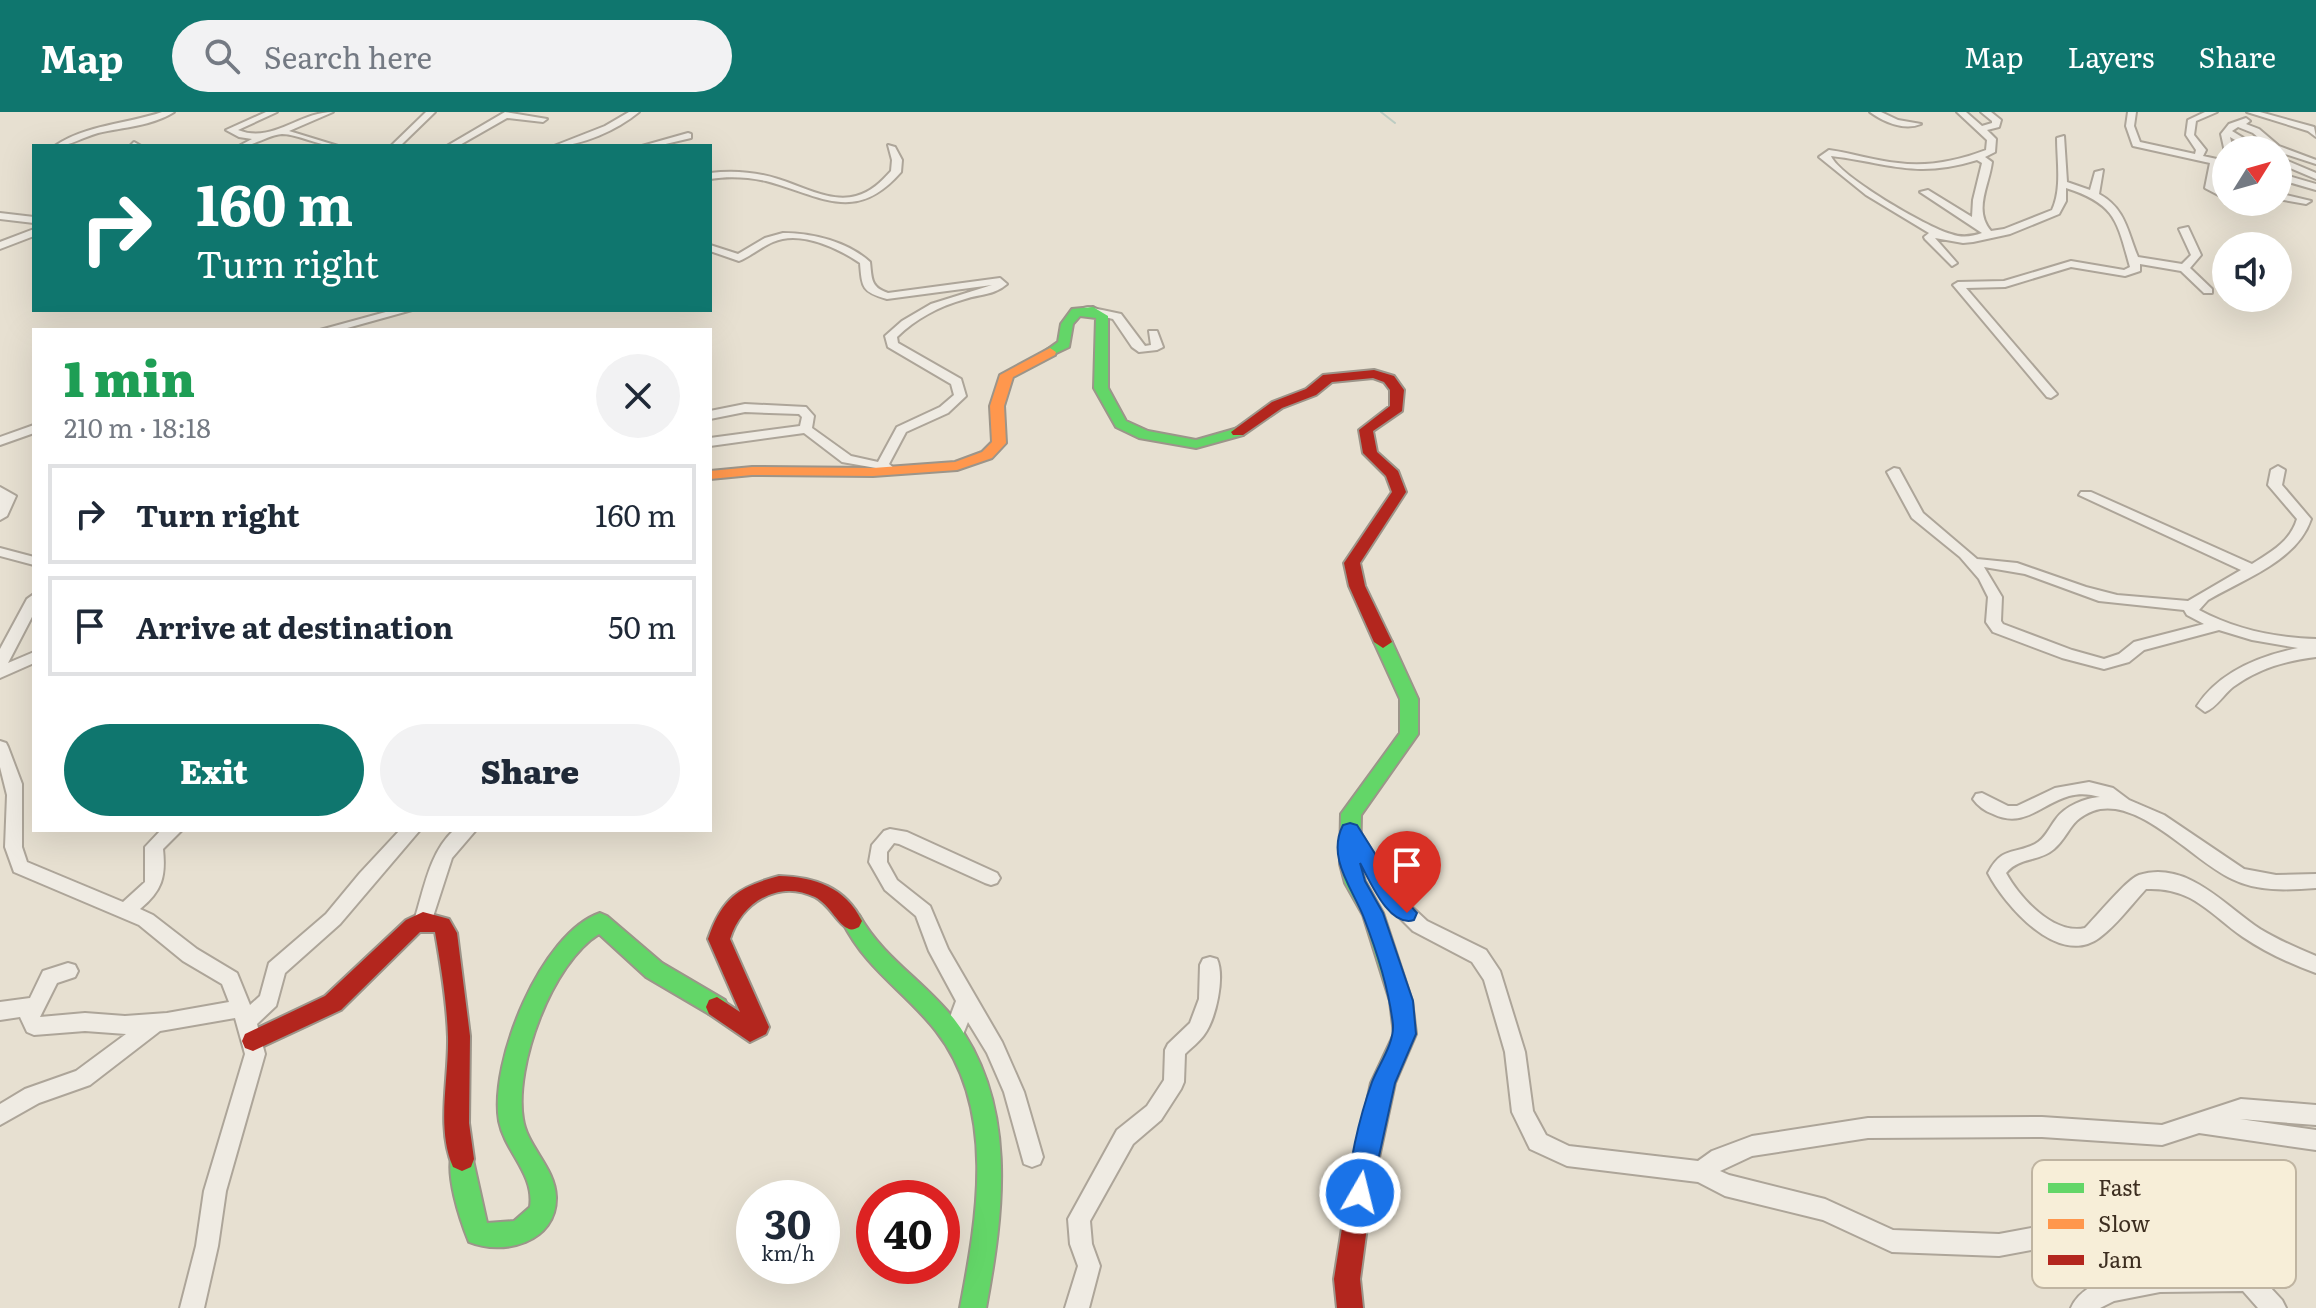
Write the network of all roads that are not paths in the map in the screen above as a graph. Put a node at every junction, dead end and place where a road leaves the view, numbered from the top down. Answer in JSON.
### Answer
{"nodes":[{"id":1,"x":170,"y":112,"type":"edge"},
{"id":2,"x":273,"y":112,"type":"edge"},
{"id":3,"x":310,"y":112,"type":"edge"},
{"id":4,"x":329,"y":112,"type":"edge"},
{"id":5,"x":431,"y":112,"type":"edge"},
{"id":6,"x":635,"y":112,"type":"edge"},
{"id":7,"x":1874,"y":112,"type":"edge"},
{"id":8,"x":1905,"y":112,"type":"edge"},
{"id":9,"x":1961,"y":112,"type":"edge"},
{"id":10,"x":1985,"y":112,"type":"edge"},
{"id":11,"x":2132,"y":112,"type":"edge"},
{"id":12,"x":2213,"y":112,"type":"edge"},
{"id":13,"x":2250,"y":112,"type":"edge"},
{"id":14,"x":508,"y":114,"type":"edge"},
{"id":15,"x":543,"y":119,"type":"dead end"},
{"id":16,"x":2239,"y":124,"type":"junction"},
{"id":17,"x":295,"y":125,"type":"junction"},
{"id":18,"x":1981,"y":129,"type":"junction"},
{"id":19,"x":280,"y":131,"type":"junction"},
{"id":20,"x":2227,"y":132,"type":"junction"},
{"id":21,"x":2316,"y":134,"type":"edge"},
{"id":22,"x":688,"y":136,"type":"dead end"},
{"id":23,"x":2227,"y":136,"type":"edge"},
{"id":24,"x":2234,"y":136,"type":"edge"},
{"id":25,"x":264,"y":138,"type":"junction"},
{"id":26,"x":2061,"y":138,"type":"dead end"},
{"id":27,"x":64,"y":144,"type":"edge"},
{"id":28,"x":248,"y":144,"type":"edge"},
{"id":29,"x":327,"y":144,"type":"edge"},
{"id":30,"x":397,"y":144,"type":"edge"},
{"id":31,"x":455,"y":144,"type":"edge"},
{"id":32,"x":564,"y":144,"type":"edge"},
{"id":33,"x":654,"y":144,"type":"edge"},
{"id":34,"x":891,"y":147,"type":"dead end"},
{"id":35,"x":1979,"y":157,"type":"junction"},
{"id":36,"x":2198,"y":158,"type":"junction"},
{"id":37,"x":2212,"y":160,"type":"edge"},
{"id":38,"x":2314,"y":162,"type":"edge"},
{"id":39,"x":2292,"y":166,"type":"edge"},
{"id":40,"x":2100,"y":172,"type":"dead end"},
{"id":41,"x":712,"y":176,"type":"edge"},
{"id":42,"x":2316,"y":176,"type":"edge"},
{"id":43,"x":2212,"y":180,"type":"edge"},
{"id":44,"x":2292,"y":180,"type":"edge"},
{"id":45,"x":2062,"y":184,"type":"junction"},
{"id":46,"x":2316,"y":187,"type":"edge"},
{"id":47,"x":2212,"y":189,"type":"edge"},
{"id":48,"x":1925,"y":192,"type":"dead end"},
{"id":49,"x":2094,"y":194,"type":"junction"},
{"id":50,"x":2292,"y":198,"type":"edge"},
{"id":51,"x":2306,"y":201,"type":"dead end"},
{"id":52,"x":0,"y":216,"type":"edge"},
{"id":53,"x":32,"y":220,"type":"edge"},
{"id":54,"x":1978,"y":225,"type":"junction"},
{"id":55,"x":2184,"y":229,"type":"dead end"},
{"id":56,"x":1937,"y":232,"type":"junction"},
{"id":57,"x":32,"y":233,"type":"edge"},
{"id":58,"x":1988,"y":234,"type":"junction"},
{"id":59,"x":0,"y":246,"type":"edge"},
{"id":60,"x":712,"y":249,"type":"edge"},
{"id":61,"x":2135,"y":260,"type":"junction"},
{"id":62,"x":1952,"y":263,"type":"dead end"},
{"id":63,"x":2184,"y":268,"type":"junction"},
{"id":64,"x":2208,"y":291,"type":"dead end"},
{"id":65,"x":1088,"y":310,"type":"junction"},
{"id":66,"x":341,"y":312,"type":"edge"},
{"id":67,"x":398,"y":312,"type":"edge"},
{"id":68,"x":330,"y":328,"type":"edge"},
{"id":69,"x":334,"y":328,"type":"edge"},
{"id":70,"x":1153,"y":333,"type":"dead end"},
{"id":71,"x":2051,"y":394,"type":"dead end"},
{"id":72,"x":712,"y":415,"type":"edge"},
{"id":73,"x":806,"y":429,"type":"junction"},
{"id":74,"x":32,"y":430,"type":"edge"},
{"id":75,"x":0,"y":441,"type":"edge"},
{"id":76,"x":712,"y":442,"type":"edge"},
{"id":77,"x":885,"y":467,"type":"junction"},
{"id":78,"x":2278,"y":470,"type":"dead end"},
{"id":79,"x":1894,"y":472,"type":"dead end"},
{"id":80,"x":712,"y":475,"type":"edge"},
{"id":81,"x":0,"y":491,"type":"edge"},
{"id":82,"x":2086,"y":495,"type":"dead end"},
{"id":83,"x":0,"y":516,"type":"edge"},
{"id":84,"x":0,"y":552,"type":"edge"},
{"id":85,"x":32,"y":560,"type":"edge"},
{"id":86,"x":1975,"y":563,"type":"junction"},
{"id":87,"x":2251,"y":569,"type":"junction"},
{"id":88,"x":32,"y":603,"type":"edge"},
{"id":89,"x":2191,"y":606,"type":"junction"},
{"id":90,"x":2220,"y":625,"type":"junction"},
{"id":91,"x":2316,"y":644,"type":"edge"},
{"id":92,"x":2316,"y":653,"type":"edge"},
{"id":93,"x":32,"y":659,"type":"edge"},
{"id":94,"x":0,"y":664,"type":"edge"},
{"id":95,"x":0,"y":673,"type":"edge"},
{"id":96,"x":2205,"y":706,"type":"dead end"},
{"id":97,"x":0,"y":747,"type":"edge"},
{"id":98,"x":1982,"y":799,"type":"dead end"},
{"id":99,"x":2124,"y":805,"type":"junction"},
{"id":100,"x":1350,"y":831,"type":"junction"},
{"id":101,"x":171,"y":832,"type":"edge"},
{"id":102,"x":409,"y":832,"type":"edge"},
{"id":103,"x":465,"y":832,"type":"edge"},
{"id":104,"x":991,"y":878,"type":"dead end"},
{"id":105,"x":2316,"y":881,"type":"edge"},
{"id":106,"x":125,"y":911,"type":"junction"},
{"id":107,"x":423,"y":921,"type":"junction"},
{"id":108,"x":1210,"y":965,"type":"dead end"},
{"id":109,"x":2316,"y":965,"type":"edge"},
{"id":110,"x":68,"y":971,"type":"dead end"},
{"id":111,"x":966,"y":1001,"type":"junction"},
{"id":112,"x":36,"y":1006,"type":"junction"},
{"id":113,"x":0,"y":1011,"type":"edge"},
{"id":114,"x":157,"y":1023,"type":"junction"},
{"id":115,"x":247,"y":1023,"type":"junction"},
{"id":116,"x":953,"y":1036,"type":"junction"},
{"id":117,"x":0,"y":1115,"type":"edge"},
{"id":118,"x":2316,"y":1115,"type":"edge"},
{"id":119,"x":2197,"y":1124,"type":"junction"},
{"id":120,"x":2316,"y":1140,"type":"edge"},
{"id":121,"x":1032,"y":1157,"type":"dead end"},
{"id":122,"x":1701,"y":1172,"type":"junction"},
{"id":123,"x":2032,"y":1239,"type":"edge"},
{"id":124,"x":2121,"y":1288,"type":"edge"},
{"id":125,"x":2255,"y":1288,"type":"edge"},
{"id":126,"x":192,"y":1308,"type":"edge"},
{"id":127,"x":973,"y":1308,"type":"edge"},
{"id":128,"x":1077,"y":1308,"type":"edge"},
{"id":129,"x":1350,"y":1308,"type":"edge"},
{"id":130,"x":2083,"y":1308,"type":"edge"},
{"id":131,"x":2274,"y":1308,"type":"edge"}],
"edges":[{"from":1,"to":27,"type":"street"},
{"from":2,"to":25,"type":"street"},
{"from":3,"to":17,"type":"street"},
{"from":4,"to":17,"type":"street"},
{"from":5,"to":30,"type":"street"},
{"from":6,"to":32,"type":"street"},
{"from":7,"to":8,"type":"street"},
{"from":9,"to":18,"type":"street"},
{"from":10,"to":18,"type":"street"},
{"from":11,"to":36,"type":"street"},
{"from":12,"to":36,"type":"street"},
{"from":13,"to":16,"type":"street"},
{"from":13,"to":21,"type":"street"},
{"from":14,"to":15,"type":"street"},
{"from":14,"to":31,"type":"street"},
{"from":16,"to":20,"type":"street"},
{"from":16,"to":38,"type":"street"},
{"from":17,"to":19,"type":"street"},
{"from":18,"to":35,"type":"street"},
{"from":19,"to":25,"type":"street"},
{"from":19,"to":29,"type":"street"},
{"from":20,"to":23,"type":"street"},
{"from":20,"to":24,"type":"street"},
{"from":22,"to":33,"type":"street"},
{"from":25,"to":28,"type":"street"},
{"from":26,"to":45,"type":"street"},
{"from":34,"to":41,"type":"street"},
{"from":35,"to":54,"type":"street"},
{"from":35,"to":56,"type":"street"},
{"from":36,"to":37,"type":"street"},
{"from":39,"to":42,"type":"street"},
{"from":40,"to":49,"type":"street"},
{"from":43,"to":47,"type":"street"},
{"from":44,"to":46,"type":"street"},
{"from":45,"to":49,"type":"street"},
{"from":45,"to":58,"type":"street"},
{"from":48,"to":54,"type":"street"},
{"from":49,"to":61,"type":"street"},
{"from":50,"to":51,"type":"street"},
{"from":52,"to":53,"type":"street"},
{"from":54,"to":58,"type":"street"},
{"from":55,"to":63,"type":"street"},
{"from":56,"to":58,"type":"street"},
{"from":56,"to":62,"type":"street"},
{"from":57,"to":59,"type":"street"},
{"from":60,"to":77,"type":"street"},
{"from":61,"to":63,"type":"street"},
{"from":61,"to":71,"type":"street"},
{"from":63,"to":64,"type":"street"},
{"from":65,"to":70,"type":"street"},
{"from":65,"to":77,"type":"street"},
{"from":65,"to":100,"type":"street"},
{"from":66,"to":68,"type":"street"},
{"from":67,"to":69,"type":"street"},
{"from":72,"to":73,"type":"street"},
{"from":73,"to":76,"type":"street"},
{"from":73,"to":77,"type":"street"},
{"from":74,"to":75,"type":"street"},
{"from":77,"to":80,"type":"street"},
{"from":78,"to":87,"type":"street"},
{"from":79,"to":86,"type":"street"},
{"from":81,"to":83,"type":"street"},
{"from":82,"to":87,"type":"street"},
{"from":84,"to":85,"type":"street"},
{"from":86,"to":89,"type":"street"},
{"from":86,"to":90,"type":"street"},
{"from":87,"to":89,"type":"street"},
{"from":88,"to":94,"type":"street"},
{"from":89,"to":90,"type":"street"},
{"from":90,"to":91,"type":"street"},
{"from":92,"to":96,"type":"street"},
{"from":93,"to":95,"type":"street"},
{"from":97,"to":106,"type":"street"},
{"from":98,"to":99,"type":"street"},
{"from":99,"to":105,"type":"street"},
{"from":99,"to":109,"type":"street"},
{"from":100,"to":122,"type":"street"},
{"from":100,"to":129,"type":"street"},
{"from":101,"to":106,"type":"street"},
{"from":102,"to":115,"type":"street"},
{"from":103,"to":107,"type":"street"},
{"from":104,"to":111,"type":"street"},
{"from":106,"to":115,"type":"street"},
{"from":107,"to":115,"type":"street"},
{"from":107,"to":116,"type":"street"},
{"from":108,"to":128,"type":"street"},
{"from":110,"to":112,"type":"street"},
{"from":111,"to":116,"type":"street"},
{"from":111,"to":121,"type":"street"},
{"from":112,"to":113,"type":"street"},
{"from":112,"to":114,"type":"street"},
{"from":114,"to":115,"type":"street"},
{"from":114,"to":117,"type":"street"},
{"from":115,"to":126,"type":"street"},
{"from":116,"to":127,"type":"street"},
{"from":118,"to":119,"type":"street"},
{"from":119,"to":120,"type":"street"},
{"from":119,"to":122,"type":"street"},
{"from":122,"to":123,"type":"street"},
{"from":124,"to":130,"type":"street"},
{"from":125,"to":131,"type":"street"}]}
